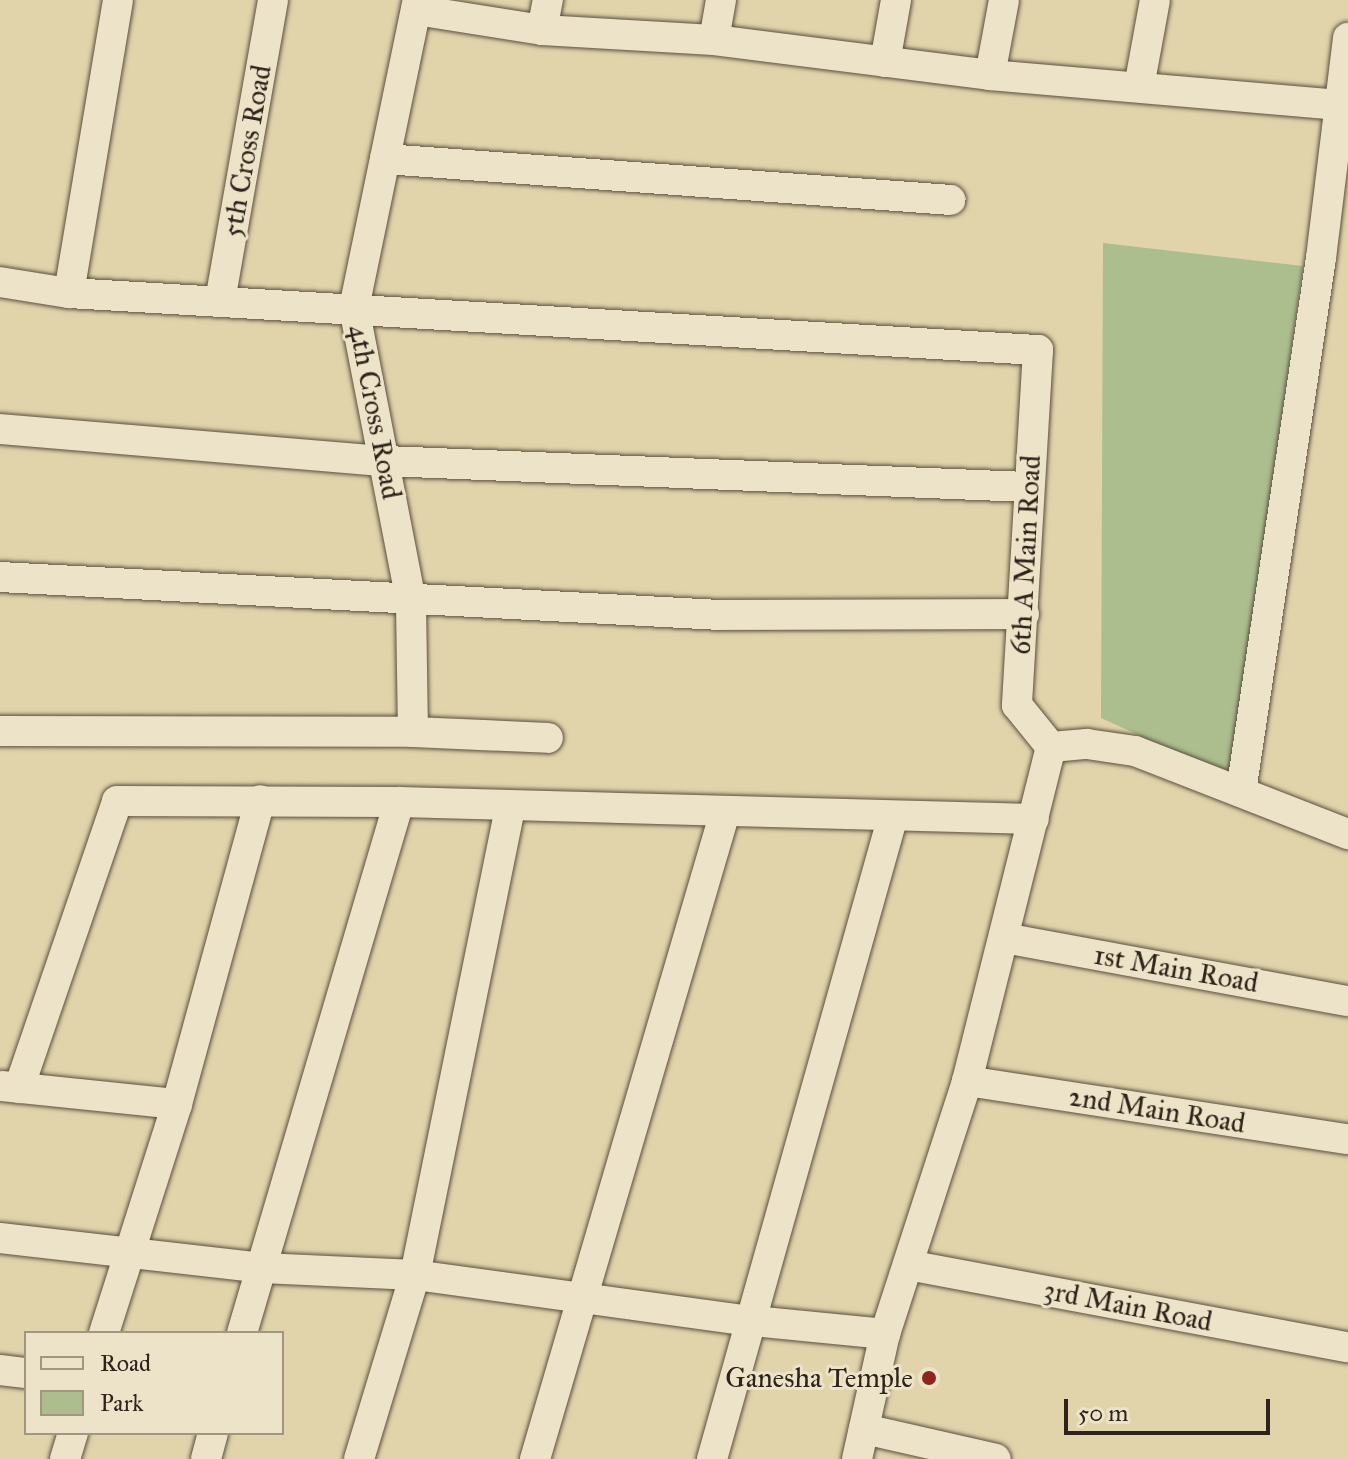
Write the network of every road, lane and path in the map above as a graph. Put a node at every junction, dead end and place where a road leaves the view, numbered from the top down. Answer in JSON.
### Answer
{"nodes":[{"id":1,"x":118,"y":0,"type":"edge"},
{"id":2,"x":273,"y":0,"type":"edge"},
{"id":3,"x":548,"y":0,"type":"edge"},
{"id":4,"x":721,"y":0,"type":"edge"},
{"id":5,"x":896,"y":0,"type":"edge"},
{"id":6,"x":1004,"y":0,"type":"edge"},
{"id":7,"x":1155,"y":0,"type":"edge"},
{"id":8,"x":417,"y":5,"type":"edge"},
{"id":9,"x":542,"y":30,"type":"junction"},
{"id":10,"x":1348,"y":38,"type":"edge"},
{"id":11,"x":714,"y":40,"type":"junction"},
{"id":12,"x":885,"y":62,"type":"junction"},
{"id":13,"x":990,"y":75,"type":"junction"},
{"id":14,"x":1139,"y":87,"type":"junction"},
{"id":15,"x":1342,"y":106,"type":"edge"},
{"id":16,"x":385,"y":159,"type":"junction"},
{"id":17,"x":951,"y":200,"type":"dead end"},
{"id":18,"x":0,"y":282,"type":"edge"},
{"id":19,"x":69,"y":293,"type":"junction"},
{"id":20,"x":220,"y":301,"type":"junction"},
{"id":21,"x":354,"y":308,"type":"junction"},
{"id":22,"x":0,"y":429,"type":"edge"},
{"id":23,"x":385,"y":461,"type":"junction"},
{"id":24,"x":1028,"y":487,"type":"junction"},
{"id":25,"x":0,"y":577,"type":"edge"},
{"id":26,"x":411,"y":601,"type":"junction"},
{"id":27,"x":1024,"y":614,"type":"junction"},
{"id":28,"x":0,"y":731,"type":"edge"},
{"id":29,"x":413,"y":732,"type":"junction"},
{"id":30,"x":548,"y":738,"type":"dead end"},
{"id":31,"x":1051,"y":747,"type":"junction"},
{"id":32,"x":1241,"y":792,"type":"junction"},
{"id":33,"x":260,"y":800,"type":"junction"},
{"id":34,"x":399,"y":802,"type":"junction"},
{"id":35,"x":510,"y":806,"type":"junction"},
{"id":36,"x":725,"y":812,"type":"junction"},
{"id":37,"x":893,"y":816,"type":"junction"},
{"id":38,"x":1034,"y":819,"type":"junction"},
{"id":39,"x":1348,"y":834,"type":"edge"},
{"id":40,"x":1004,"y":938,"type":"junction"},
{"id":41,"x":1348,"y":1001,"type":"edge"},
{"id":42,"x":967,"y":1081,"type":"junction"},
{"id":43,"x":10,"y":1087,"type":"edge"},
{"id":44,"x":177,"y":1104,"type":"junction"},
{"id":45,"x":1348,"y":1139,"type":"edge"},
{"id":46,"x":0,"y":1238,"type":"edge"},
{"id":47,"x":129,"y":1252,"type":"junction"},
{"id":48,"x":908,"y":1265,"type":"junction"},
{"id":49,"x":262,"y":1268,"type":"junction"},
{"id":50,"x":415,"y":1275,"type":"junction"},
{"id":51,"x":583,"y":1296,"type":"junction"},
{"id":52,"x":753,"y":1321,"type":"junction"},
{"id":53,"x":105,"y":1331,"type":"edge"},
{"id":54,"x":243,"y":1331,"type":"edge"},
{"id":55,"x":885,"y":1334,"type":"junction"},
{"id":56,"x":1348,"y":1347,"type":"edge"},
{"id":57,"x":0,"y":1370,"type":"edge"},
{"id":58,"x":24,"y":1373,"type":"edge"},
{"id":59,"x":864,"y":1429,"type":"junction"},
{"id":60,"x":72,"y":1435,"type":"edge"},
{"id":61,"x":212,"y":1435,"type":"edge"},
{"id":62,"x":65,"y":1459,"type":"edge"},
{"id":63,"x":206,"y":1459,"type":"edge"},
{"id":64,"x":359,"y":1459,"type":"edge"},
{"id":65,"x":535,"y":1459,"type":"edge"},
{"id":66,"x":712,"y":1459,"type":"edge"},
{"id":67,"x":857,"y":1459,"type":"edge"},
{"id":68,"x":996,"y":1459,"type":"edge"}],
"edges":[{"from":1,"to":19,"type":"street"},
{"from":2,"to":20,"type":"street","name":"5th Cross Road"},
{"from":3,"to":9,"type":"street"},
{"from":4,"to":11,"type":"street"},
{"from":5,"to":12,"type":"street"},
{"from":6,"to":13,"type":"street"},
{"from":7,"to":14,"type":"street"},
{"from":8,"to":9,"type":"street"},
{"from":8,"to":16,"type":"street","name":"4th Cross Road"},
{"from":9,"to":11,"type":"street"},
{"from":10,"to":15,"type":"street"},
{"from":11,"to":12,"type":"street"},
{"from":12,"to":13,"type":"street"},
{"from":13,"to":14,"type":"street"},
{"from":14,"to":15,"type":"street"},
{"from":15,"to":32,"type":"street"},
{"from":16,"to":17,"type":"street"},
{"from":16,"to":21,"type":"street","name":"4th Cross Road"},
{"from":18,"to":19,"type":"street"},
{"from":19,"to":20,"type":"street"},
{"from":20,"to":21,"type":"street"},
{"from":21,"to":23,"type":"street","name":"4th Cross Road"},
{"from":21,"to":24,"type":"street","name":"6th A Main Road"},
{"from":22,"to":23,"type":"street"},
{"from":23,"to":24,"type":"street"},
{"from":23,"to":26,"type":"street","name":"4th Cross Road"},
{"from":24,"to":27,"type":"street","name":"6th A Main Road"},
{"from":25,"to":26,"type":"street"},
{"from":26,"to":27,"type":"street"},
{"from":26,"to":29,"type":"street","name":"4th Cross Road"},
{"from":27,"to":31,"type":"street","name":"6th A Main Road"},
{"from":28,"to":29,"type":"street"},
{"from":29,"to":30,"type":"street"},
{"from":31,"to":32,"type":"street"},
{"from":31,"to":38,"type":"street"},
{"from":32,"to":39,"type":"street"},
{"from":33,"to":34,"type":"street"},
{"from":33,"to":43,"type":"street"},
{"from":33,"to":44,"type":"street"},
{"from":34,"to":35,"type":"street"},
{"from":34,"to":49,"type":"street"},
{"from":35,"to":36,"type":"street"},
{"from":35,"to":50,"type":"street"},
{"from":36,"to":37,"type":"street"},
{"from":36,"to":51,"type":"street"},
{"from":37,"to":38,"type":"street"},
{"from":37,"to":52,"type":"street"},
{"from":38,"to":40,"type":"street"},
{"from":40,"to":41,"type":"street","name":"1st Main Road"},
{"from":40,"to":42,"type":"street"},
{"from":42,"to":45,"type":"street","name":"2nd Main Road"},
{"from":42,"to":48,"type":"street"},
{"from":43,"to":44,"type":"street"},
{"from":44,"to":47,"type":"street"},
{"from":46,"to":47,"type":"street"},
{"from":47,"to":49,"type":"street"},
{"from":47,"to":53,"type":"street"},
{"from":48,"to":55,"type":"street"},
{"from":48,"to":56,"type":"street","name":"3rd Main Road"},
{"from":49,"to":50,"type":"street"},
{"from":49,"to":54,"type":"street"},
{"from":50,"to":51,"type":"street"},
{"from":50,"to":64,"type":"street"},
{"from":51,"to":52,"type":"street"},
{"from":51,"to":65,"type":"street"},
{"from":52,"to":55,"type":"street"},
{"from":52,"to":66,"type":"street"},
{"from":55,"to":59,"type":"street"},
{"from":57,"to":58,"type":"street"},
{"from":59,"to":67,"type":"street"},
{"from":59,"to":68,"type":"street"},
{"from":60,"to":62,"type":"street"},
{"from":61,"to":63,"type":"street"}]}
